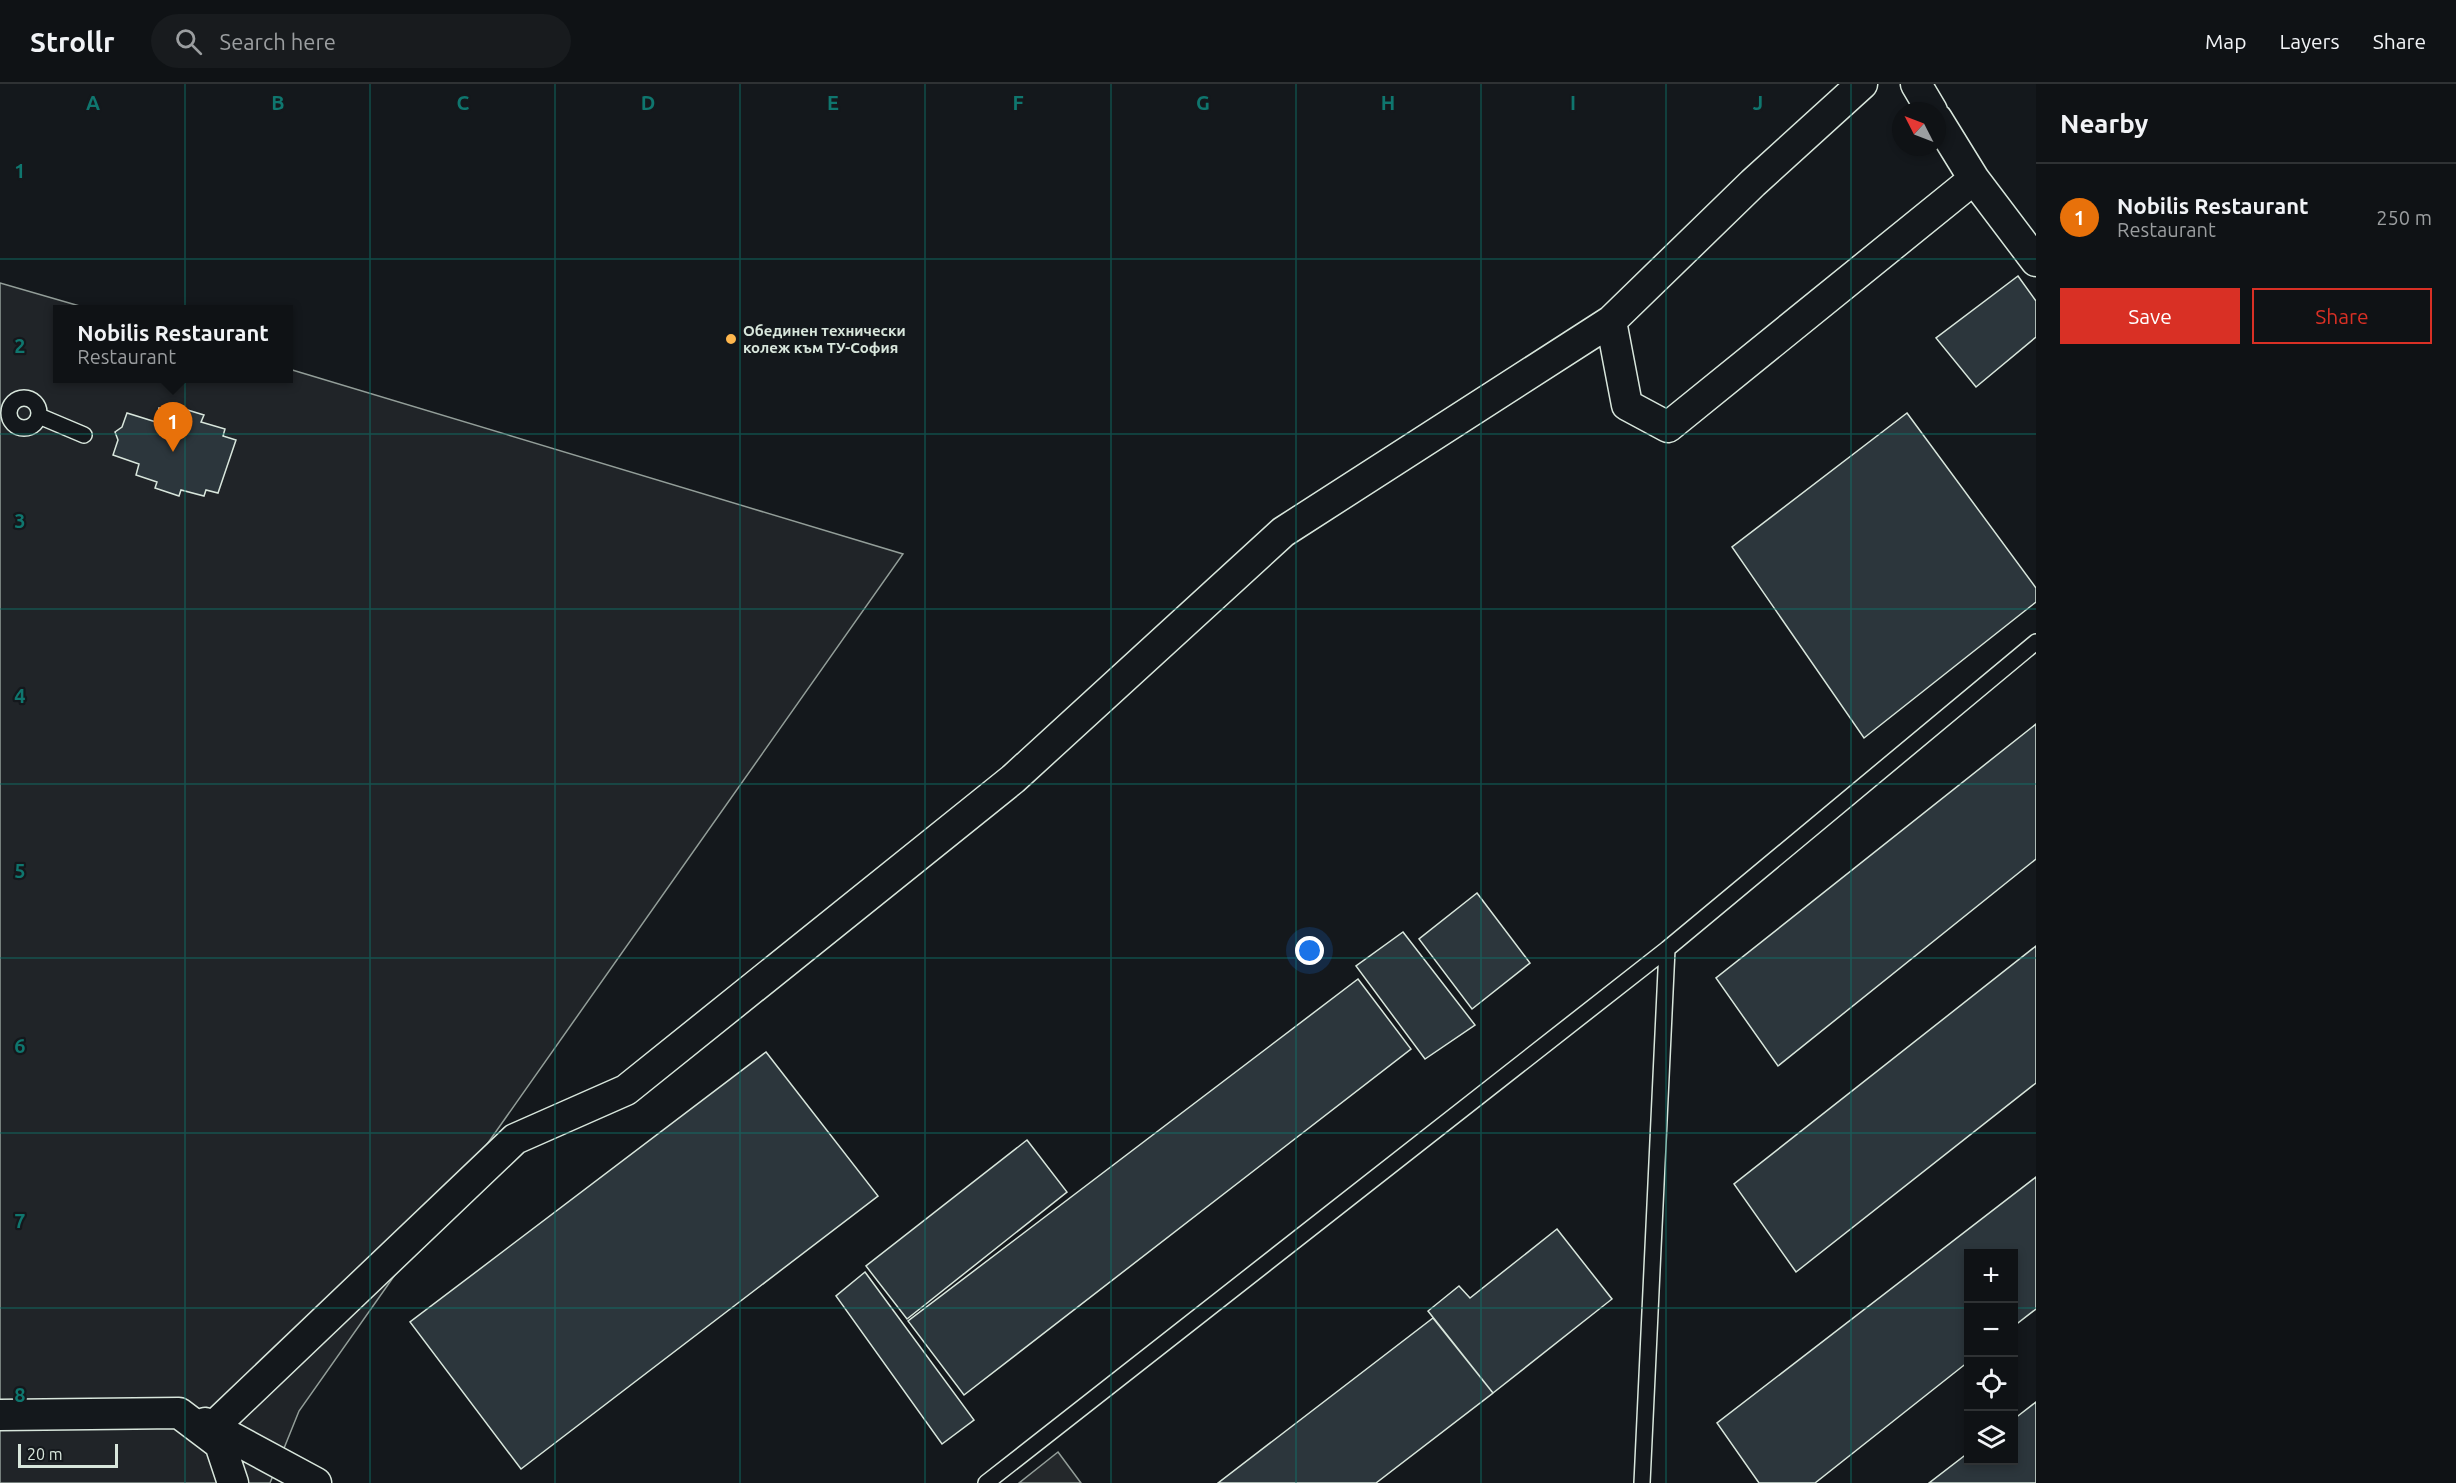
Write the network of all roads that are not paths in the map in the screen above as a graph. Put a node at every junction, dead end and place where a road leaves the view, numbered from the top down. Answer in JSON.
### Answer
{"nodes":[{"id":1,"x":1862,"y":84,"type":"edge"},
{"id":2,"x":1916,"y":84,"type":"edge"},
{"id":3,"x":1927,"y":102,"type":"edge"},
{"id":4,"x":1946,"y":134,"type":"edge"},
{"id":5,"x":1974,"y":179,"type":"junction"},
{"id":6,"x":2036,"y":261,"type":"edge"},
{"id":7,"x":1611,"y":321,"type":"junction"},
{"id":8,"x":5,"y":410,"type":"edge"},
{"id":9,"x":84,"y":435,"type":"dead end"},
{"id":10,"x":2036,"y":642,"type":"edge"},
{"id":11,"x":1667,"y":949,"type":"junction"},
{"id":12,"x":179,"y":1413,"type":"junction"},
{"id":13,"x":0,"y":1415,"type":"edge"},
{"id":14,"x":213,"y":1426,"type":"junction"},
{"id":15,"x":233,"y":1483,"type":"edge"},
{"id":16,"x":316,"y":1483,"type":"edge"},
{"id":17,"x":986,"y":1483,"type":"edge"},
{"id":18,"x":1642,"y":1483,"type":"edge"}],
"edges":[{"from":1,"to":7,"type":"street"},
{"from":2,"to":3,"type":"street"},
{"from":4,"to":5,"type":"street"},
{"from":5,"to":6,"type":"street"},
{"from":5,"to":7,"type":"street"},
{"from":7,"to":14,"type":"street"},
{"from":8,"to":9,"type":"lane"},
{"from":10,"to":11,"type":"lane"},
{"from":11,"to":17,"type":"lane"},
{"from":11,"to":18,"type":"lane"},
{"from":12,"to":13,"type":"street"},
{"from":12,"to":14,"type":"street"},
{"from":12,"to":15,"type":"street"},
{"from":14,"to":16,"type":"street"}]}
